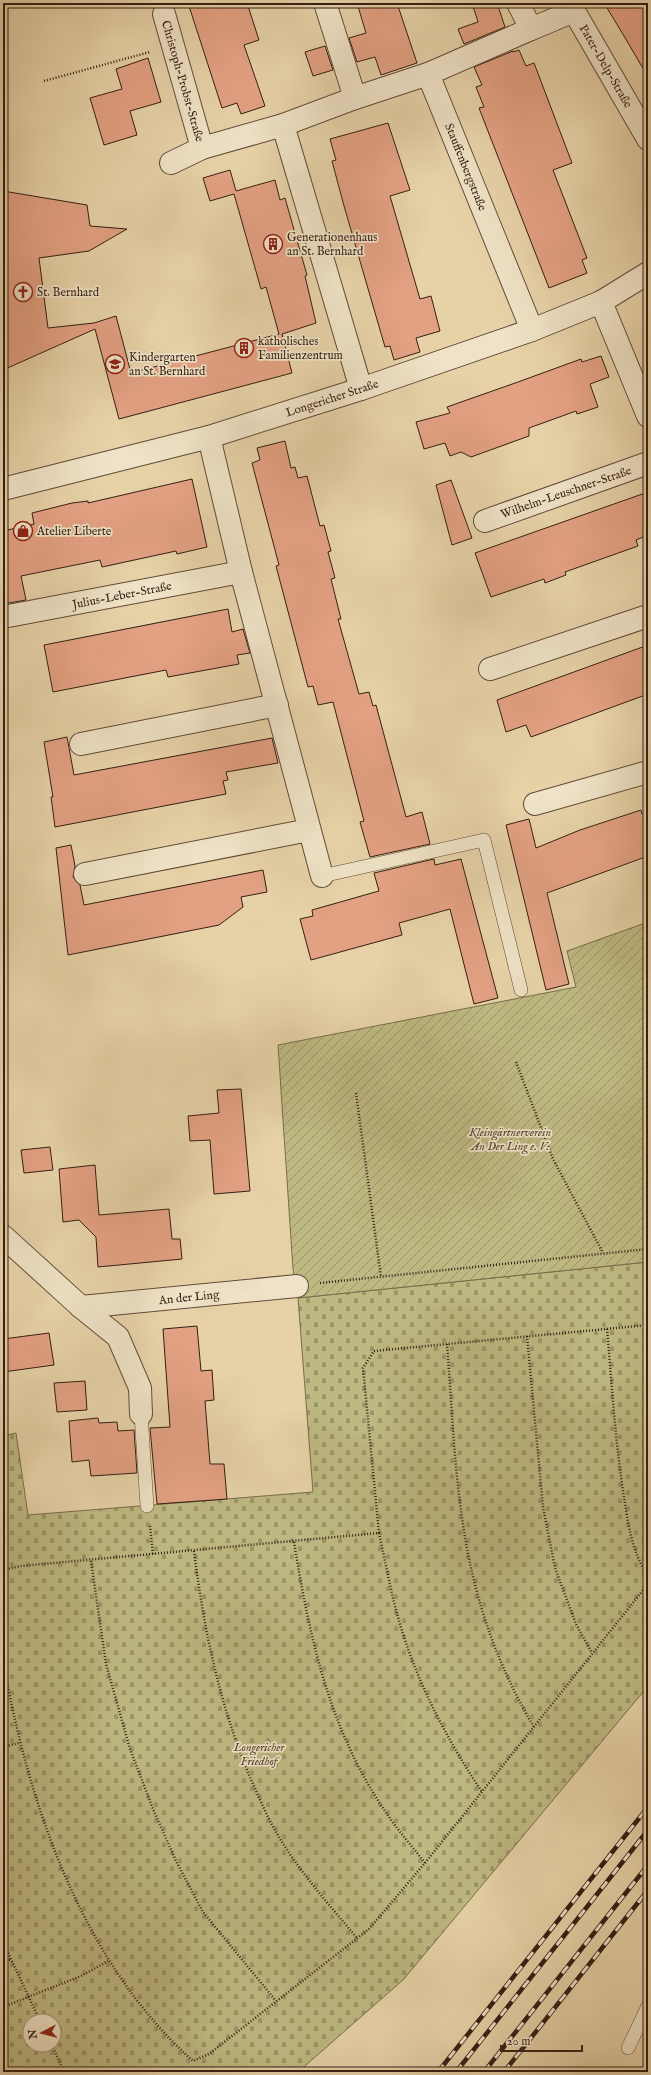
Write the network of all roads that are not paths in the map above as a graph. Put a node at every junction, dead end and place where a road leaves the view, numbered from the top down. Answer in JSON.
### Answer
{"nodes":[{"id":1,"x":325,"y":3,"type":"edge"},
{"id":2,"x":518,"y":3,"type":"edge"},
{"id":3,"x":164,"y":14,"type":"dead end"},
{"id":4,"x":532,"y":29,"type":"junction"},
{"id":5,"x":428,"y":74,"type":"junction"},
{"id":6,"x":356,"y":98,"type":"junction"},
{"id":7,"x":283,"y":125,"type":"junction"},
{"id":8,"x":648,"y":139,"type":"edge"},
{"id":9,"x":202,"y":148,"type":"junction"},
{"id":10,"x":171,"y":163,"type":"dead end"},
{"id":11,"x":648,"y":273,"type":"edge"},
{"id":12,"x":601,"y":302,"type":"junction"},
{"id":13,"x":532,"y":330,"type":"junction"},
{"id":14,"x":361,"y":389,"type":"junction"},
{"id":15,"x":648,"y":416,"type":"edge"},
{"id":16,"x":209,"y":437,"type":"junction"},
{"id":17,"x":648,"y":463,"type":"edge"},
{"id":18,"x":3,"y":489,"type":"edge"},
{"id":19,"x":485,"y":521,"type":"dead end"},
{"id":20,"x":241,"y":572,"type":"junction"},
{"id":21,"x":648,"y":616,"type":"edge"},
{"id":22,"x":3,"y":617,"type":"edge"},
{"id":23,"x":490,"y":669,"type":"dead end"},
{"id":24,"x":277,"y":705,"type":"junction"},
{"id":25,"x":81,"y":744,"type":"dead end"},
{"id":26,"x":648,"y":772,"type":"edge"},
{"id":27,"x":535,"y":804,"type":"dead end"},
{"id":28,"x":309,"y":830,"type":"junction"},
{"id":29,"x":85,"y":874,"type":"dead end"},
{"id":30,"x":322,"y":876,"type":"joint"},
{"id":31,"x":521,"y":990,"type":"dead end"},
{"id":32,"x":3,"y":1236,"type":"edge"},
{"id":33,"x":297,"y":1286,"type":"road end"},
{"id":34,"x":80,"y":1307,"type":"junction"},
{"id":35,"x":141,"y":1414,"type":"joint"},
{"id":36,"x":147,"y":1506,"type":"road end"},
{"id":37,"x":648,"y":2006,"type":"edge"},
{"id":38,"x":628,"y":2048,"type":"dead end"}],
"edges":[{"from":1,"to":6,"type":"street"},
{"from":2,"to":4,"type":"street"},
{"from":3,"to":9,"type":"street","name":"Christoph-Probst-Straße"},
{"from":4,"to":5,"type":"street","name":"Pater-Delp-Straße"},
{"from":4,"to":8,"type":"street","name":"Pater-Delp-Straße"},
{"from":5,"to":6,"type":"street"},
{"from":5,"to":13,"type":"street","name":"Stauffenbergstraße"},
{"from":6,"to":7,"type":"street"},
{"from":7,"to":9,"type":"street","name":"Christoph-Probst-Straße"},
{"from":7,"to":14,"type":"street"},
{"from":9,"to":10,"type":"street","name":"Christoph-Probst-Straße"},
{"from":11,"to":12,"type":"street","name":"Longericher Straße"},
{"from":12,"to":13,"type":"street","name":"Longericher Straße"},
{"from":12,"to":15,"type":"street"},
{"from":13,"to":14,"type":"street","name":"Longericher Straße"},
{"from":14,"to":16,"type":"street","name":"Longericher Straße"},
{"from":16,"to":18,"type":"street","name":"Longericher Straße"},
{"from":16,"to":20,"type":"street"},
{"from":17,"to":19,"type":"street","name":"Wilhelm-Leuschner-Straße"},
{"from":20,"to":22,"type":"street","name":"Julius-Leber-Straße"},
{"from":20,"to":24,"type":"street"},
{"from":21,"to":23,"type":"street"},
{"from":24,"to":25,"type":"street"},
{"from":24,"to":28,"type":"street"},
{"from":26,"to":27,"type":"street"},
{"from":28,"to":29,"type":"street"},
{"from":28,"to":30,"type":"street"},
{"from":30,"to":31,"type":"lane"},
{"from":32,"to":34,"type":"street"},
{"from":33,"to":34,"type":"street","name":"An der Ling"},
{"from":34,"to":35,"type":"street"},
{"from":35,"to":36,"type":"lane"},
{"from":37,"to":38,"type":"lane"}]}
